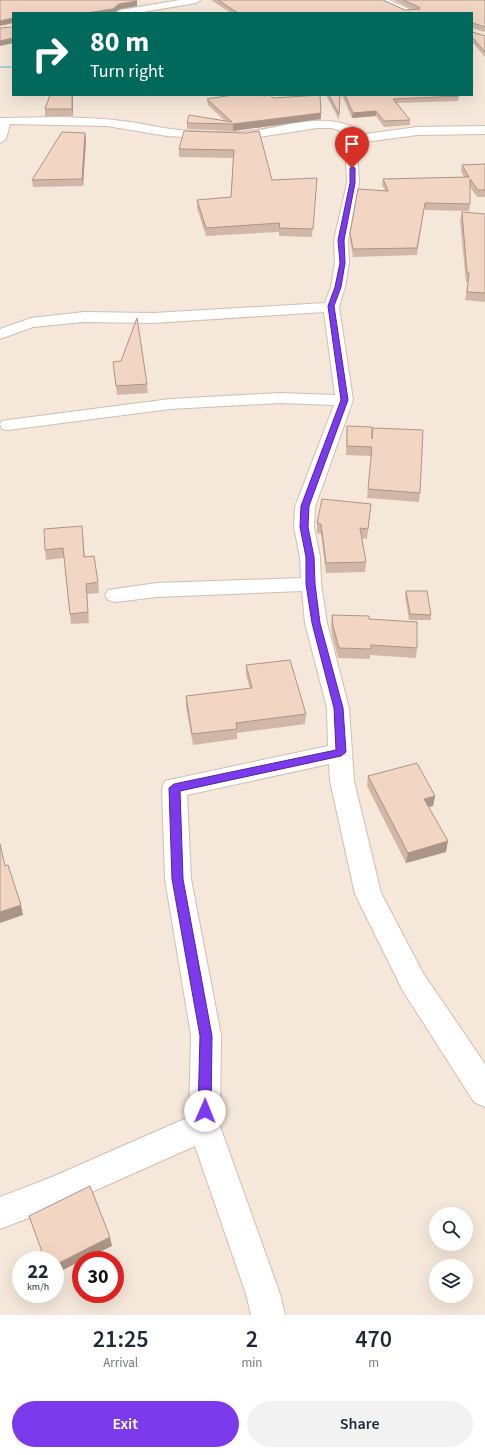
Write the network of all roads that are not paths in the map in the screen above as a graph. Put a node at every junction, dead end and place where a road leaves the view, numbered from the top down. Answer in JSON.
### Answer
{"nodes":[{"id":1,"x":196,"y":0,"type":"edge"},
{"id":2,"x":381,"y":0,"type":"edge"},
{"id":3,"x":158,"y":3,"type":"edge"},
{"id":4,"x":124,"y":12,"type":"edge"},
{"id":5,"x":168,"y":12,"type":"edge"},
{"id":6,"x":411,"y":12,"type":"edge"},
{"id":7,"x":2,"y":121,"type":"edge"},
{"id":8,"x":485,"y":130,"type":"edge"},
{"id":9,"x":0,"y":139,"type":"edge"},
{"id":10,"x":351,"y":140,"type":"junction"},
{"id":11,"x":331,"y":306,"type":"junction"},
{"id":12,"x":0,"y":334,"type":"edge"},
{"id":13,"x":344,"y":400,"type":"junction"},
{"id":14,"x":8,"y":424,"type":"dead end"},
{"id":15,"x":311,"y":584,"type":"junction"},
{"id":16,"x":115,"y":595,"type":"dead end"},
{"id":17,"x":341,"y":752,"type":"junction"},
{"id":18,"x":485,"y":1092,"type":"edge"},
{"id":19,"x":204,"y":1126,"type":"junction"},
{"id":20,"x":0,"y":1213,"type":"edge"},
{"id":21,"x":268,"y":1315,"type":"edge"}],
"edges":[{"from":1,"to":3,"type":"street"},
{"from":2,"to":6,"type":"street"},
{"from":3,"to":4,"type":"street"},
{"from":3,"to":5,"type":"street"},
{"from":7,"to":9,"type":"street"},
{"from":7,"to":10,"type":"street"},
{"from":8,"to":10,"type":"street"},
{"from":10,"to":11,"type":"street"},
{"from":11,"to":12,"type":"street"},
{"from":11,"to":13,"type":"street"},
{"from":13,"to":14,"type":"street"},
{"from":13,"to":15,"type":"street"},
{"from":15,"to":16,"type":"street"},
{"from":15,"to":17,"type":"street"},
{"from":17,"to":18,"type":"street"},
{"from":17,"to":19,"type":"street"},
{"from":19,"to":20,"type":"street"},
{"from":19,"to":21,"type":"street"}]}
